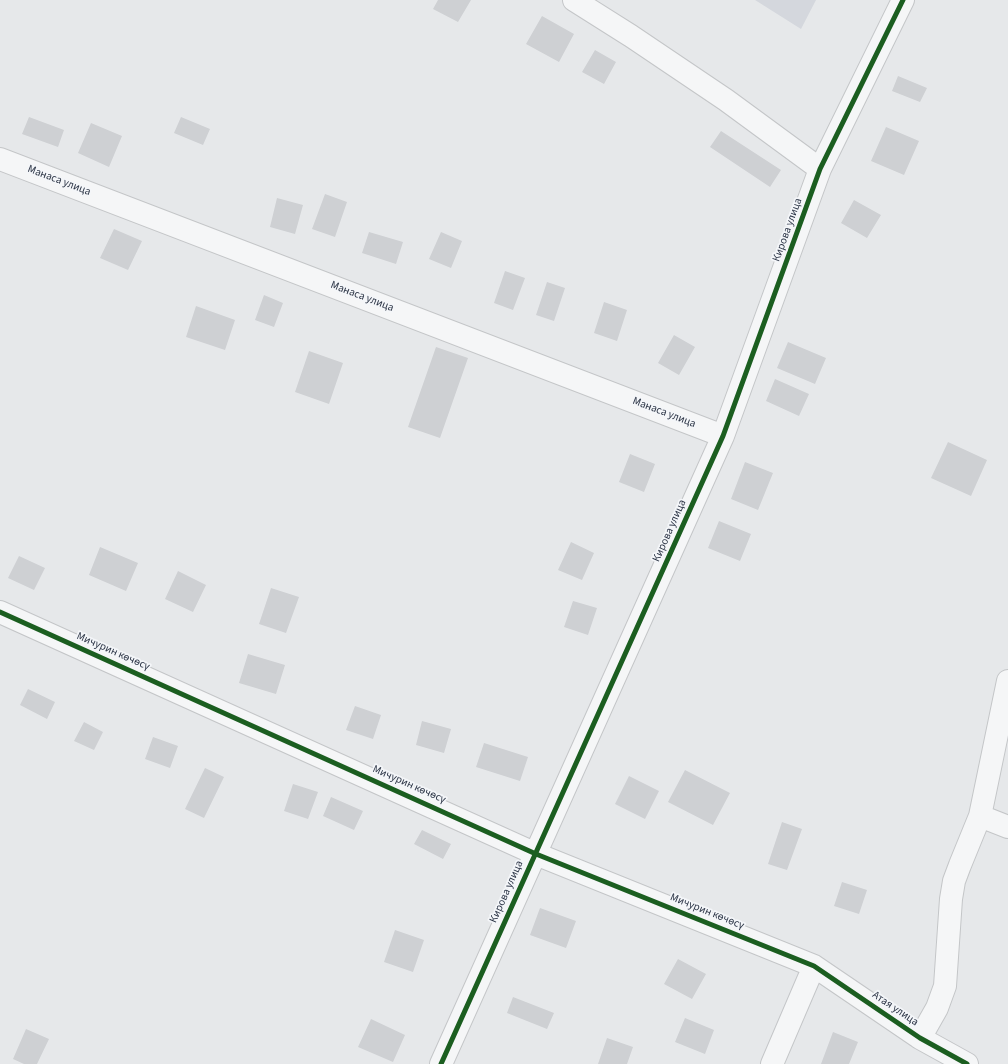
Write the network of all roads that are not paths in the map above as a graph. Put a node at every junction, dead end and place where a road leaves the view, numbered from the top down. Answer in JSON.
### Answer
{"nodes":[{"id":1,"x":574,"y":0,"type":"edge"},
{"id":2,"x":903,"y":0,"type":"edge"},
{"id":3,"x":0,"y":159,"type":"edge"},
{"id":4,"x":820,"y":169,"type":"junction"},
{"id":5,"x":724,"y":436,"type":"junction"},
{"id":6,"x":0,"y":612,"type":"edge"},
{"id":7,"x":1008,"y":681,"type":"edge"},
{"id":8,"x":980,"y":816,"type":"junction"},
{"id":9,"x":1008,"y":827,"type":"edge"},
{"id":10,"x":536,"y":854,"type":"junction"},
{"id":11,"x":814,"y":966,"type":"junction"},
{"id":12,"x":920,"y":1038,"type":"junction"},
{"id":13,"x":441,"y":1064,"type":"edge"},
{"id":14,"x":772,"y":1064,"type":"edge"},
{"id":15,"x":967,"y":1064,"type":"edge"}],
"edges":[{"from":1,"to":4,"type":"street"},
{"from":2,"to":4,"type":"street","name":"Кирова улица"},
{"from":3,"to":5,"type":"street","name":"Манаса улица"},
{"from":4,"to":5,"type":"street","name":"Кирова улица"},
{"from":5,"to":10,"type":"street","name":"Кирова улица"},
{"from":6,"to":10,"type":"street","name":"Мичурин көчөсү"},
{"from":7,"to":8,"type":"street","name":"Атая улица"},
{"from":8,"to":9,"type":"street"},
{"from":8,"to":12,"type":"street","name":"Атая улица"},
{"from":10,"to":11,"type":"street","name":"Мичурин көчөсү"},
{"from":10,"to":13,"type":"street","name":"Кирова улица"},
{"from":11,"to":12,"type":"street","name":"Атая улица"},
{"from":11,"to":14,"type":"street"},
{"from":12,"to":15,"type":"street","name":"Атая улица"}]}
